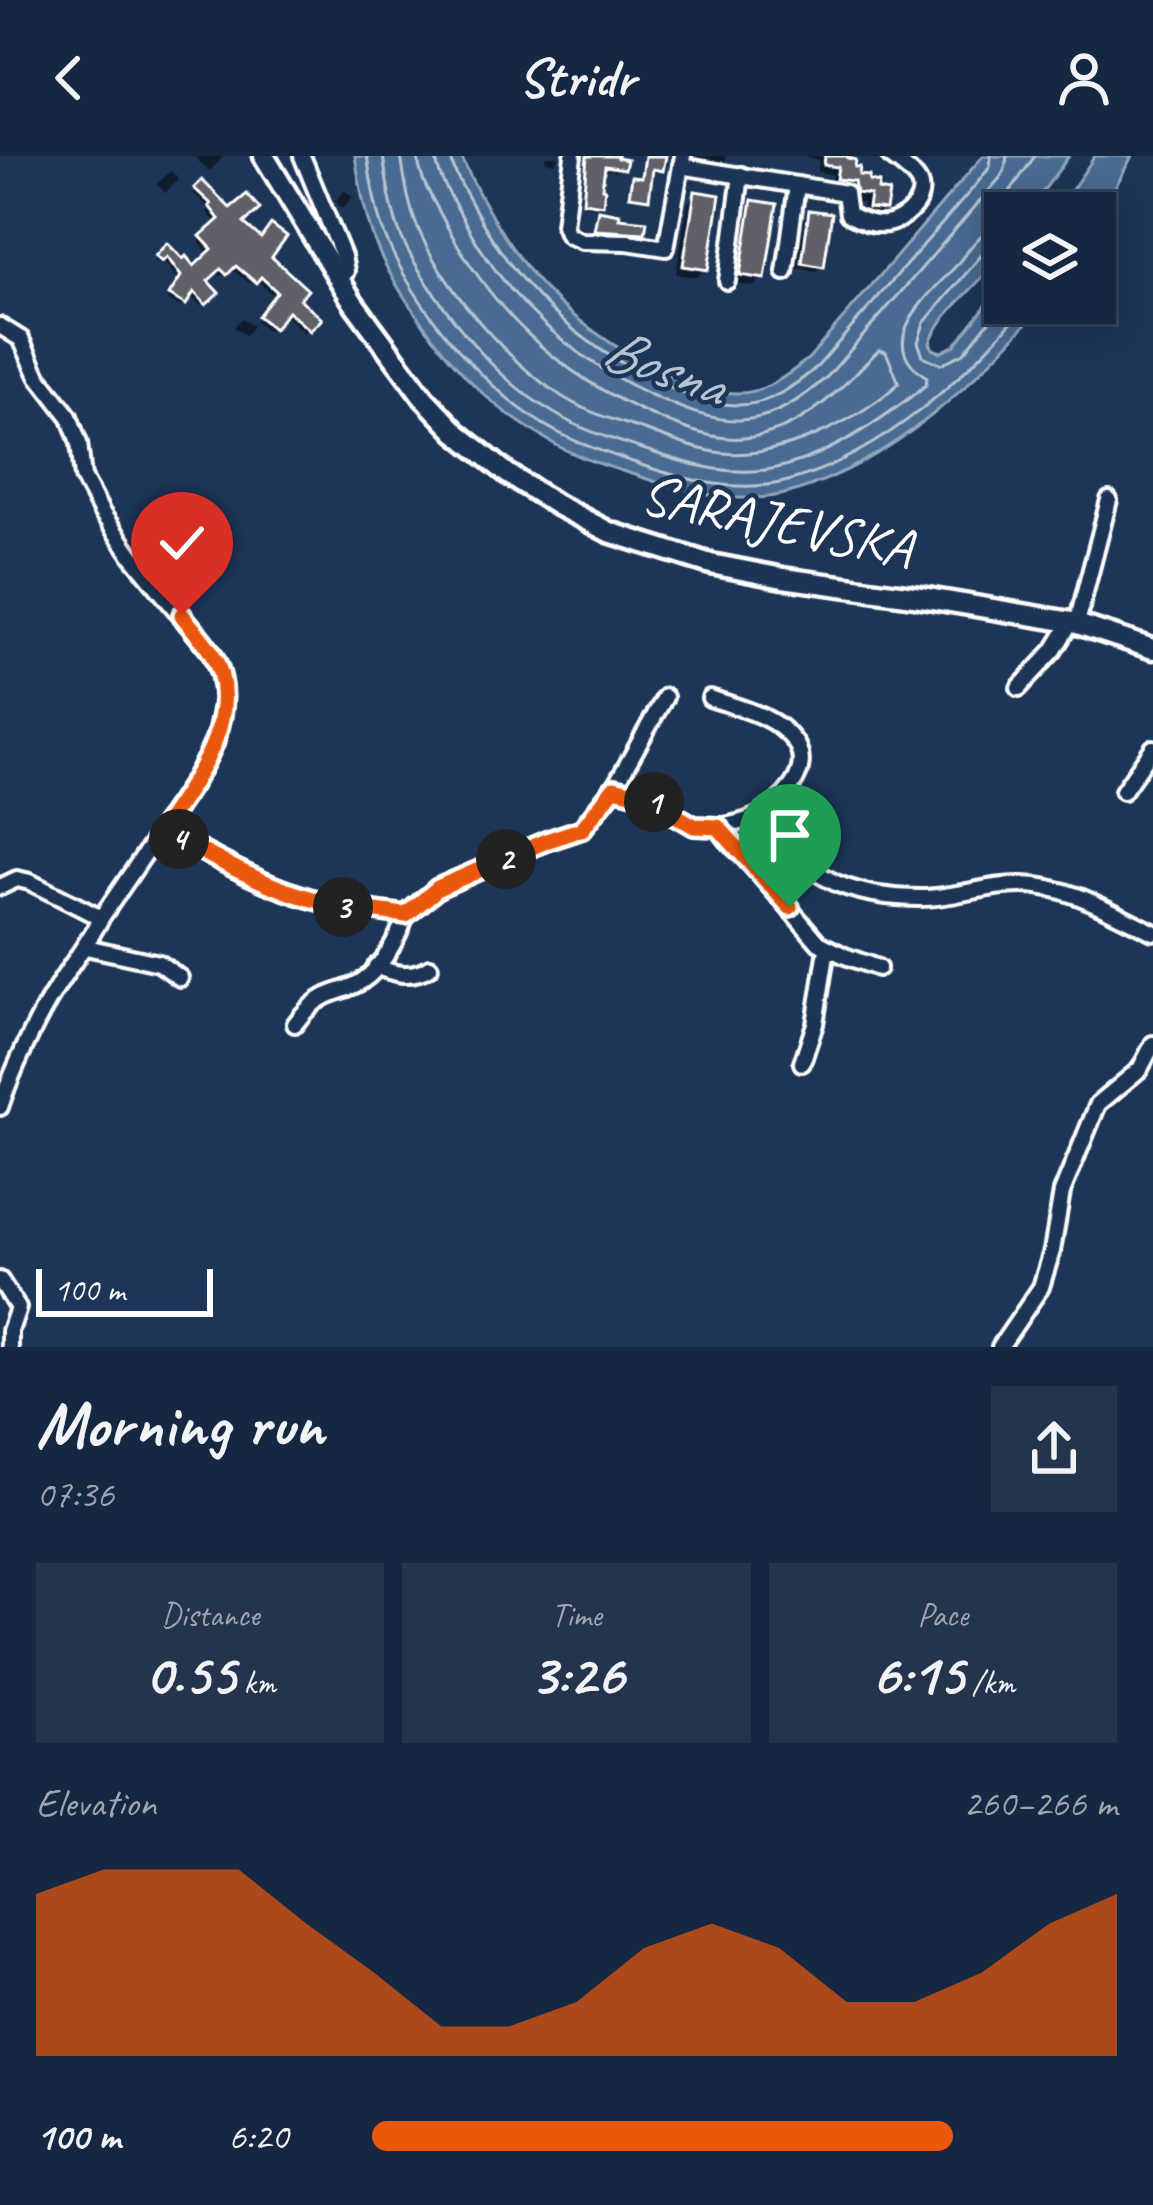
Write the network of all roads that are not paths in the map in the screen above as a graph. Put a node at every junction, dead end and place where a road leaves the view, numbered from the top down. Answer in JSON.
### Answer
{"nodes":[{"id":1,"x":264,"y":156,"type":"edge"},
{"id":2,"x":302,"y":156,"type":"edge"},
{"id":3,"x":573,"y":156,"type":"edge"},
{"id":4,"x":890,"y":156,"type":"edge"},
{"id":5,"x":682,"y":161,"type":"edge"},
{"id":6,"x":741,"y":176,"type":"junction"},
{"id":7,"x":797,"y":185,"type":"junction"},
{"id":8,"x":785,"y":272,"type":"dead end"},
{"id":9,"x":727,"y":280,"type":"dead end"},
{"id":10,"x":339,"y":282,"type":"junction"},
{"id":11,"x":0,"y":326,"type":"edge"},
{"id":12,"x":1109,"y":500,"type":"dead end"},
{"id":13,"x":1074,"y":622,"type":"junction"},
{"id":14,"x":1153,"y":650,"type":"edge"},
{"id":15,"x":1019,"y":688,"type":"dead end"},
{"id":16,"x":665,"y":697,"type":"dead end"},
{"id":17,"x":710,"y":698,"type":"dead end"},
{"id":18,"x":1153,"y":748,"type":"edge"},
{"id":19,"x":614,"y":788,"type":"junction"},
{"id":20,"x":1123,"y":791,"type":"dead end"},
{"id":21,"x":718,"y":827,"type":"junction"},
{"id":22,"x":161,"y":830,"type":"junction"},
{"id":23,"x":741,"y":852,"type":"junction"},
{"id":24,"x":0,"y":887,"type":"edge"},
{"id":25,"x":406,"y":915,"type":"junction"},
{"id":26,"x":100,"y":918,"type":"junction"},
{"id":27,"x":1153,"y":932,"type":"edge"},
{"id":28,"x":86,"y":946,"type":"junction"},
{"id":29,"x":827,"y":949,"type":"junction"},
{"id":30,"x":376,"y":966,"type":"junction"},
{"id":31,"x":430,"y":967,"type":"dead end"},
{"id":32,"x":878,"y":968,"type":"dead end"},
{"id":33,"x":180,"y":978,"type":"dead end"},
{"id":34,"x":295,"y":1024,"type":"dead end"},
{"id":35,"x":1153,"y":1044,"type":"edge"},
{"id":36,"x":802,"y":1063,"type":"dead end"},
{"id":37,"x":0,"y":1107,"type":"edge"},
{"id":38,"x":0,"y":1280,"type":"edge"},
{"id":39,"x":10,"y":1347,"type":"edge"},
{"id":40,"x":1000,"y":1347,"type":"edge"}],
"edges":[{"from":1,"to":10,"type":"main road","name":"SARAJEVSKA"},
{"from":2,"to":10,"type":"street"},
{"from":3,"to":5,"type":"street"},
{"from":4,"to":7,"type":"street"},
{"from":5,"to":6,"type":"street"},
{"from":6,"to":7,"type":"street"},
{"from":6,"to":9,"type":"street"},
{"from":7,"to":8,"type":"street"},
{"from":10,"to":13,"type":"main road","name":"SARAJEVSKA"},
{"from":11,"to":22,"type":"street"},
{"from":12,"to":13,"type":"street"},
{"from":13,"to":14,"type":"main road","name":"SARAJEVSKA"},
{"from":13,"to":15,"type":"street"},
{"from":16,"to":19,"type":"street"},
{"from":17,"to":21,"type":"street"},
{"from":18,"to":20,"type":"street"},
{"from":19,"to":21,"type":"street"},
{"from":19,"to":25,"type":"street"},
{"from":21,"to":23,"type":"street"},
{"from":22,"to":25,"type":"street"},
{"from":22,"to":26,"type":"street"},
{"from":23,"to":27,"type":"street"},
{"from":23,"to":29,"type":"street"},
{"from":24,"to":26,"type":"street"},
{"from":25,"to":30,"type":"street"},
{"from":26,"to":28,"type":"street"},
{"from":28,"to":33,"type":"street"},
{"from":28,"to":37,"type":"street"},
{"from":29,"to":32,"type":"street"},
{"from":29,"to":36,"type":"street"},
{"from":30,"to":31,"type":"street"},
{"from":30,"to":34,"type":"street"},
{"from":35,"to":40,"type":"street"},
{"from":38,"to":39,"type":"street"}]}
